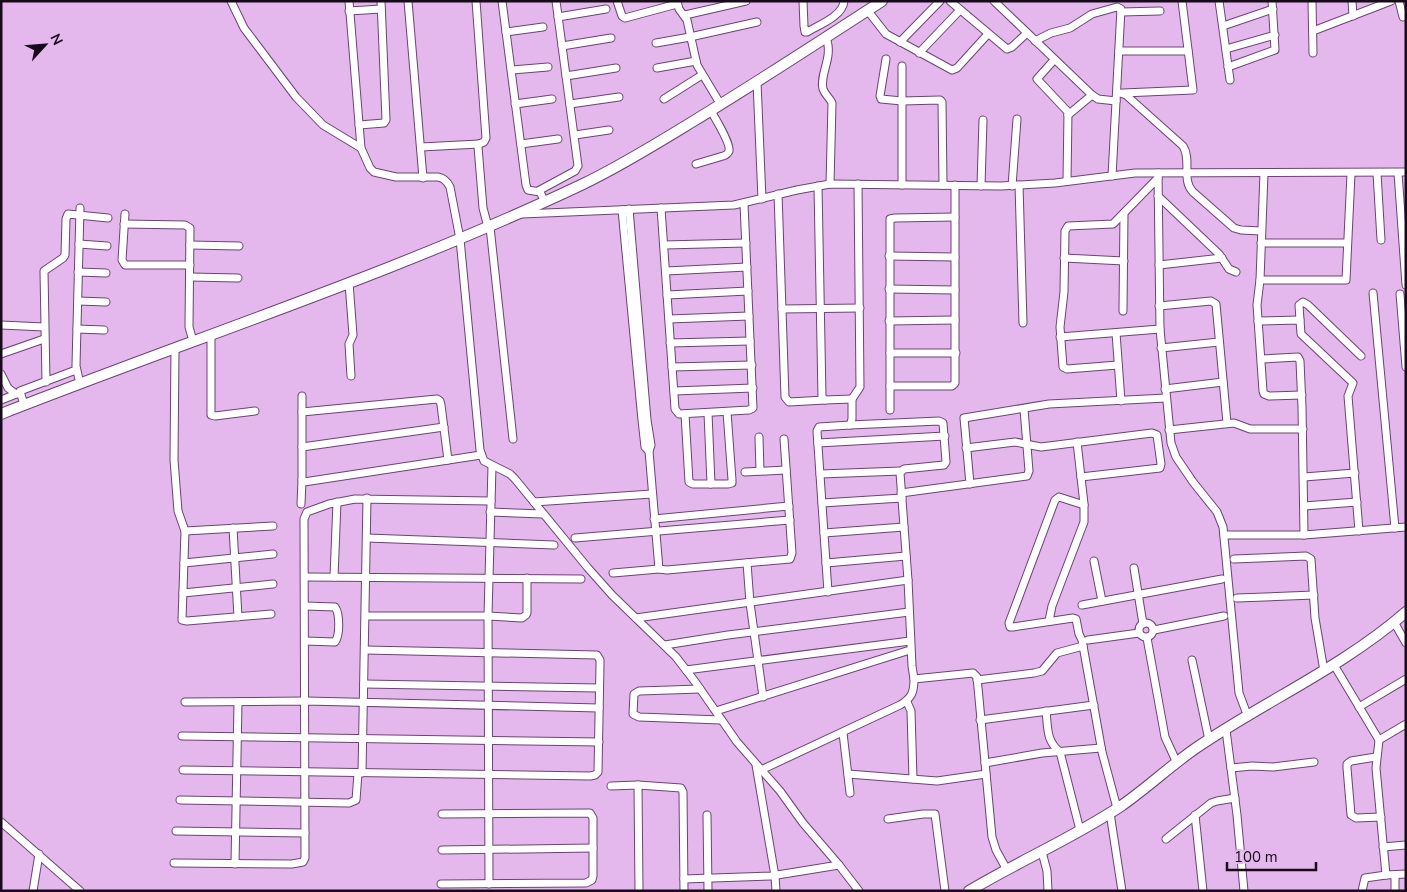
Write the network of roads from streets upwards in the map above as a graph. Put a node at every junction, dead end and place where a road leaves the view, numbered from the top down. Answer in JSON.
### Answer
{"nodes":[{"id":1,"x":230,"y":1,"type":"edge"},
{"id":2,"x":348,"y":1,"type":"edge"},
{"id":3,"x":408,"y":1,"type":"edge"},
{"id":4,"x":476,"y":1,"type":"edge"},
{"id":5,"x":502,"y":1,"type":"edge"},
{"id":6,"x":556,"y":1,"type":"edge"},
{"id":7,"x":617,"y":1,"type":"edge"},
{"id":8,"x":746,"y":1,"type":"edge"},
{"id":9,"x":803,"y":1,"type":"edge"},
{"id":10,"x":844,"y":1,"type":"edge"},
{"id":11,"x":882,"y":1,"type":"edge"},
{"id":12,"x":940,"y":1,"type":"edge"},
{"id":13,"x":950,"y":1,"type":"edge"},
{"id":14,"x":994,"y":1,"type":"edge"},
{"id":15,"x":1182,"y":1,"type":"edge"},
{"id":16,"x":1219,"y":1,"type":"edge"},
{"id":17,"x":1312,"y":1,"type":"edge"},
{"id":18,"x":1352,"y":1,"type":"edge"},
{"id":19,"x":1391,"y":1,"type":"edge"},
{"id":20,"x":1399,"y":1,"type":"edge"},
{"id":21,"x":677,"y":3,"type":"edge"},
{"id":22,"x":381,"y":5,"type":"edge"},
{"id":23,"x":1272,"y":5,"type":"edge"},
{"id":24,"x":606,"y":8,"type":"dead end"},
{"id":25,"x":960,"y":10,"type":"junction"},
{"id":26,"x":349,"y":11,"type":"junction"},
{"id":27,"x":868,"y":11,"type":"junction"},
{"id":28,"x":1160,"y":11,"type":"dead end"},
{"id":29,"x":1121,"y":12,"type":"junction"},
{"id":30,"x":685,"y":15,"type":"junction"},
{"id":31,"x":1353,"y":16,"type":"junction"},
{"id":32,"x":558,"y":17,"type":"junction"},
{"id":33,"x":1403,"y":17,"type":"dead end"},
{"id":34,"x":757,"y":22,"type":"dead end"},
{"id":35,"x":1223,"y":26,"type":"junction"},
{"id":36,"x":543,"y":27,"type":"dead end"},
{"id":37,"x":825,"y":31,"type":"junction"},
{"id":38,"x":1312,"y":31,"type":"junction"},
{"id":39,"x":506,"y":32,"type":"junction"},
{"id":40,"x":1027,"y":33,"type":"junction"},
{"id":41,"x":988,"y":34,"type":"junction"},
{"id":42,"x":1275,"y":35,"type":"junction"},
{"id":43,"x":690,"y":37,"type":"junction"},
{"id":44,"x":611,"y":38,"type":"dead end"},
{"id":45,"x":1035,"y":41,"type":"junction"},
{"id":46,"x":656,"y":42,"type":"dead end"},
{"id":47,"x":900,"y":42,"type":"junction"},
{"id":48,"x":562,"y":46,"type":"junction"},
{"id":49,"x":1226,"y":49,"type":"junction"},
{"id":50,"x":1119,"y":51,"type":"junction"},
{"id":51,"x":1188,"y":51,"type":"junction"},
{"id":52,"x":1313,"y":52,"type":"dead end"},
{"id":53,"x":919,"y":53,"type":"junction"},
{"id":54,"x":886,"y":59,"type":"dead end"},
{"id":55,"x":1054,"y":60,"type":"junction"},
{"id":56,"x":696,"y":61,"type":"junction"},
{"id":57,"x":902,"y":66,"type":"dead end"},
{"id":58,"x":548,"y":67,"type":"dead end"},
{"id":59,"x":1228,"y":67,"type":"junction"},
{"id":60,"x":616,"y":68,"type":"dead end"},
{"id":61,"x":657,"y":68,"type":"dead end"},
{"id":62,"x":512,"y":70,"type":"junction"},
{"id":63,"x":702,"y":75,"type":"junction"},
{"id":64,"x":566,"y":76,"type":"junction"},
{"id":65,"x":1230,"y":80,"type":"dead end"},
{"id":66,"x":757,"y":82,"type":"junction"},
{"id":67,"x":1120,"y":92,"type":"junction"},
{"id":68,"x":1092,"y":95,"type":"junction"},
{"id":69,"x":619,"y":97,"type":"dead end"},
{"id":70,"x":664,"y":99,"type":"dead end"},
{"id":71,"x":552,"y":100,"type":"dead end"},
{"id":72,"x":719,"y":101,"type":"junction"},
{"id":73,"x":902,"y":101,"type":"junction"},
{"id":74,"x":1116,"y":102,"type":"junction"},
{"id":75,"x":516,"y":104,"type":"junction"},
{"id":76,"x":570,"y":104,"type":"junction"},
{"id":77,"x":711,"y":111,"type":"junction"},
{"id":78,"x":1068,"y":115,"type":"junction"},
{"id":79,"x":1016,"y":119,"type":"dead end"},
{"id":80,"x":983,"y":120,"type":"dead end"},
{"id":81,"x":359,"y":125,"type":"junction"},
{"id":82,"x":608,"y":130,"type":"dead end"},
{"id":83,"x":575,"y":135,"type":"junction"},
{"id":84,"x":558,"y":139,"type":"dead end"},
{"id":85,"x":478,"y":144,"type":"junction"},
{"id":86,"x":521,"y":144,"type":"junction"},
{"id":87,"x":421,"y":147,"type":"junction"},
{"id":88,"x":361,"y":148,"type":"junction"},
{"id":89,"x":696,"y":164,"type":"dead end"},
{"id":90,"x":1188,"y":172,"type":"junction"},
{"id":91,"x":1264,"y":173,"type":"junction"},
{"id":92,"x":1377,"y":173,"type":"junction"},
{"id":93,"x":1402,"y":173,"type":"edge"},
{"id":94,"x":1351,"y":174,"type":"junction"},
{"id":95,"x":1112,"y":176,"type":"junction"},
{"id":96,"x":1158,"y":176,"type":"junction"},
{"id":97,"x":423,"y":178,"type":"junction"},
{"id":98,"x":1067,"y":182,"type":"junction"},
{"id":99,"x":830,"y":184,"type":"junction"},
{"id":100,"x":858,"y":184,"type":"junction"},
{"id":101,"x":902,"y":185,"type":"junction"},
{"id":102,"x":944,"y":185,"type":"junction"},
{"id":103,"x":955,"y":185,"type":"junction"},
{"id":104,"x":818,"y":186,"type":"junction"},
{"id":105,"x":980,"y":186,"type":"junction"},
{"id":106,"x":1015,"y":186,"type":"junction"},
{"id":107,"x":778,"y":194,"type":"junction"},
{"id":108,"x":1158,"y":196,"type":"junction"},
{"id":109,"x":543,"y":197,"type":"junction"},
{"id":110,"x":762,"y":199,"type":"junction"},
{"id":111,"x":744,"y":204,"type":"junction"},
{"id":112,"x":80,"y":208,"type":"dead end"},
{"id":113,"x":662,"y":208,"type":"junction"},
{"id":114,"x":626,"y":210,"type":"junction"},
{"id":115,"x":554,"y":212,"type":"junction"},
{"id":116,"x":1124,"y":213,"type":"junction"},
{"id":117,"x":125,"y":214,"type":"dead end"},
{"id":118,"x":518,"y":214,"type":"junction"},
{"id":119,"x":81,"y":217,"type":"junction"},
{"id":120,"x":955,"y":217,"type":"junction"},
{"id":121,"x":108,"y":218,"type":"dead end"},
{"id":122,"x":487,"y":223,"type":"junction"},
{"id":123,"x":124,"y":224,"type":"junction"},
{"id":124,"x":1261,"y":231,"type":"junction"},
{"id":125,"x":459,"y":234,"type":"junction"},
{"id":126,"x":1381,"y":240,"type":"dead end"},
{"id":127,"x":746,"y":243,"type":"junction"},
{"id":128,"x":1261,"y":243,"type":"junction"},
{"id":129,"x":1347,"y":243,"type":"junction"},
{"id":130,"x":79,"y":244,"type":"junction"},
{"id":131,"x":190,"y":245,"type":"junction"},
{"id":132,"x":664,"y":245,"type":"junction"},
{"id":133,"x":107,"y":246,"type":"dead end"},
{"id":134,"x":239,"y":246,"type":"dead end"},
{"id":135,"x":889,"y":256,"type":"junction"},
{"id":136,"x":955,"y":257,"type":"junction"},
{"id":137,"x":1064,"y":258,"type":"junction"},
{"id":138,"x":1222,"y":258,"type":"junction"},
{"id":139,"x":1124,"y":262,"type":"junction"},
{"id":140,"x":190,"y":265,"type":"junction"},
{"id":141,"x":1159,"y":265,"type":"junction"},
{"id":142,"x":747,"y":267,"type":"junction"},
{"id":143,"x":666,"y":271,"type":"junction"},
{"id":144,"x":78,"y":272,"type":"junction"},
{"id":145,"x":1236,"y":272,"type":"dead end"},
{"id":146,"x":106,"y":273,"type":"dead end"},
{"id":147,"x":190,"y":277,"type":"junction"},
{"id":148,"x":238,"y":278,"type":"dead end"},
{"id":149,"x":1260,"y":280,"type":"junction"},
{"id":150,"x":349,"y":283,"type":"junction"},
{"id":151,"x":1406,"y":285,"type":"edge"},
{"id":152,"x":889,"y":289,"type":"junction"},
{"id":153,"x":955,"y":290,"type":"junction"},
{"id":154,"x":748,"y":291,"type":"junction"},
{"id":155,"x":1373,"y":293,"type":"dead end"},
{"id":156,"x":1400,"y":294,"type":"dead end"},
{"id":157,"x":667,"y":295,"type":"junction"},
{"id":158,"x":78,"y":301,"type":"junction"},
{"id":159,"x":106,"y":302,"type":"dead end"},
{"id":160,"x":1159,"y":306,"type":"junction"},
{"id":161,"x":820,"y":308,"type":"junction"},
{"id":162,"x":860,"y":308,"type":"junction"},
{"id":163,"x":782,"y":309,"type":"junction"},
{"id":164,"x":1123,"y":311,"type":"dead end"},
{"id":165,"x":749,"y":316,"type":"junction"},
{"id":166,"x":669,"y":319,"type":"junction"},
{"id":167,"x":955,"y":320,"type":"junction"},
{"id":168,"x":1300,"y":320,"type":"junction"},
{"id":169,"x":890,"y":321,"type":"junction"},
{"id":170,"x":1258,"y":321,"type":"junction"},
{"id":171,"x":1024,"y":323,"type":"dead end"},
{"id":172,"x":1,"y":325,"type":"edge"},
{"id":173,"x":44,"y":327,"type":"junction"},
{"id":174,"x":77,"y":329,"type":"junction"},
{"id":175,"x":1160,"y":329,"type":"junction"},
{"id":176,"x":104,"y":330,"type":"dead end"},
{"id":177,"x":1116,"y":333,"type":"junction"},
{"id":178,"x":211,"y":335,"type":"junction"},
{"id":179,"x":191,"y":336,"type":"junction"},
{"id":180,"x":1060,"y":337,"type":"junction"},
{"id":181,"x":44,"y":339,"type":"junction"},
{"id":182,"x":750,"y":341,"type":"junction"},
{"id":183,"x":1219,"y":342,"type":"junction"},
{"id":184,"x":670,"y":343,"type":"junction"},
{"id":185,"x":175,"y":348,"type":"junction"},
{"id":186,"x":1162,"y":348,"type":"junction"},
{"id":187,"x":890,"y":353,"type":"junction"},
{"id":188,"x":956,"y":353,"type":"junction"},
{"id":189,"x":1,"y":354,"type":"edge"},
{"id":190,"x":1361,"y":356,"type":"dead end"},
{"id":191,"x":1262,"y":359,"type":"junction"},
{"id":192,"x":752,"y":365,"type":"junction"},
{"id":193,"x":1118,"y":365,"type":"junction"},
{"id":194,"x":1406,"y":367,"type":"edge"},
{"id":195,"x":672,"y":368,"type":"junction"},
{"id":196,"x":1,"y":374,"type":"edge"},
{"id":197,"x":351,"y":376,"type":"dead end"},
{"id":198,"x":78,"y":377,"type":"junction"},
{"id":199,"x":46,"y":382,"type":"junction"},
{"id":200,"x":1223,"y":382,"type":"junction"},
{"id":201,"x":890,"y":386,"type":"junction"},
{"id":202,"x":753,"y":388,"type":"junction"},
{"id":203,"x":1166,"y":389,"type":"junction"},
{"id":204,"x":674,"y":391,"type":"junction"},
{"id":205,"x":1302,"y":395,"type":"junction"},
{"id":206,"x":302,"y":396,"type":"dead end"},
{"id":207,"x":21,"y":398,"type":"junction"},
{"id":208,"x":1166,"y":398,"type":"junction"},
{"id":209,"x":852,"y":399,"type":"junction"},
{"id":210,"x":1,"y":400,"type":"edge"},
{"id":211,"x":824,"y":400,"type":"junction"},
{"id":212,"x":1121,"y":401,"type":"junction"},
{"id":213,"x":1024,"y":409,"type":"junction"},
{"id":214,"x":890,"y":410,"type":"dead end"},
{"id":215,"x":255,"y":411,"type":"dead end"},
{"id":216,"x":302,"y":412,"type":"junction"},
{"id":217,"x":728,"y":412,"type":"junction"},
{"id":218,"x":708,"y":413,"type":"junction"},
{"id":219,"x":1,"y":414,"type":"edge"},
{"id":220,"x":685,"y":414,"type":"junction"},
{"id":221,"x":1226,"y":423,"type":"junction"},
{"id":222,"x":850,"y":424,"type":"junction"},
{"id":223,"x":444,"y":427,"type":"junction"},
{"id":224,"x":1303,"y":429,"type":"junction"},
{"id":225,"x":1169,"y":430,"type":"junction"},
{"id":226,"x":945,"y":436,"type":"junction"},
{"id":227,"x":759,"y":437,"type":"dead end"},
{"id":228,"x":513,"y":439,"type":"dead end"},
{"id":229,"x":784,"y":439,"type":"dead end"},
{"id":230,"x":1077,"y":442,"type":"junction"},
{"id":231,"x":1158,"y":442,"type":"junction"},
{"id":232,"x":818,"y":443,"type":"junction"},
{"id":233,"x":1028,"y":443,"type":"junction"},
{"id":234,"x":1172,"y":445,"type":"junction"},
{"id":235,"x":302,"y":447,"type":"junction"},
{"id":236,"x":966,"y":448,"type":"junction"},
{"id":237,"x":1159,"y":450,"type":"junction"},
{"id":238,"x":481,"y":455,"type":"junction"},
{"id":239,"x":448,"y":460,"type":"junction"},
{"id":240,"x":492,"y":466,"type":"junction"},
{"id":241,"x":786,"y":470,"type":"junction"},
{"id":242,"x":760,"y":471,"type":"junction"},
{"id":243,"x":901,"y":471,"type":"junction"},
{"id":244,"x":745,"y":472,"type":"dead end"},
{"id":245,"x":1355,"y":472,"type":"junction"},
{"id":246,"x":820,"y":474,"type":"junction"},
{"id":247,"x":1081,"y":477,"type":"junction"},
{"id":248,"x":1304,"y":477,"type":"junction"},
{"id":249,"x":302,"y":480,"type":"junction"},
{"id":250,"x":711,"y":484,"type":"junction"},
{"id":251,"x":970,"y":484,"type":"junction"},
{"id":252,"x":652,"y":494,"type":"junction"},
{"id":253,"x":901,"y":495,"type":"junction"},
{"id":254,"x":368,"y":498,"type":"junction"},
{"id":255,"x":491,"y":501,"type":"junction"},
{"id":256,"x":337,"y":502,"type":"junction"},
{"id":257,"x":534,"y":502,"type":"junction"},
{"id":258,"x":1358,"y":502,"type":"junction"},
{"id":259,"x":822,"y":503,"type":"junction"},
{"id":260,"x":301,"y":504,"type":"dead end"},
{"id":261,"x":1084,"y":505,"type":"junction"},
{"id":262,"x":789,"y":506,"type":"junction"},
{"id":263,"x":1304,"y":506,"type":"junction"},
{"id":264,"x":490,"y":512,"type":"junction"},
{"id":265,"x":543,"y":514,"type":"junction"},
{"id":266,"x":654,"y":519,"type":"junction"},
{"id":267,"x":790,"y":520,"type":"junction"},
{"id":268,"x":273,"y":526,"type":"dead end"},
{"id":269,"x":904,"y":527,"type":"junction"},
{"id":270,"x":1406,"y":527,"type":"edge"},
{"id":271,"x":234,"y":528,"type":"junction"},
{"id":272,"x":1395,"y":528,"type":"junction"},
{"id":273,"x":185,"y":531,"type":"junction"},
{"id":274,"x":655,"y":531,"type":"junction"},
{"id":275,"x":1360,"y":531,"type":"junction"},
{"id":276,"x":824,"y":533,"type":"junction"},
{"id":277,"x":1224,"y":535,"type":"junction"},
{"id":278,"x":1304,"y":535,"type":"junction"},
{"id":279,"x":367,"y":538,"type":"junction"},
{"id":280,"x":575,"y":538,"type":"dead end"},
{"id":281,"x":490,"y":542,"type":"junction"},
{"id":282,"x":554,"y":545,"type":"dead end"},
{"id":283,"x":273,"y":554,"type":"dead end"},
{"id":284,"x":906,"y":556,"type":"junction"},
{"id":285,"x":235,"y":558,"type":"junction"},
{"id":286,"x":1234,"y":559,"type":"dead end"},
{"id":287,"x":1094,"y":561,"type":"dead end"},
{"id":288,"x":747,"y":562,"type":"junction"},
{"id":289,"x":184,"y":563,"type":"junction"},
{"id":290,"x":826,"y":563,"type":"junction"},
{"id":291,"x":1134,"y":568,"type":"dead end"},
{"id":292,"x":659,"y":569,"type":"junction"},
{"id":293,"x":613,"y":573,"type":"dead end"},
{"id":294,"x":366,"y":576,"type":"junction"},
{"id":295,"x":305,"y":577,"type":"junction"},
{"id":296,"x":334,"y":577,"type":"junction"},
{"id":297,"x":489,"y":578,"type":"junction"},
{"id":298,"x":527,"y":578,"type":"junction"},
{"id":299,"x":1222,"y":578,"type":"dead end"},
{"id":300,"x":581,"y":579,"type":"dead end"},
{"id":301,"x":908,"y":580,"type":"junction"},
{"id":302,"x":273,"y":584,"type":"dead end"},
{"id":303,"x":237,"y":588,"type":"junction"},
{"id":304,"x":828,"y":592,"type":"junction"},
{"id":305,"x":183,"y":593,"type":"junction"},
{"id":306,"x":1138,"y":595,"type":"junction"},
{"id":307,"x":1314,"y":595,"type":"junction"},
{"id":308,"x":1237,"y":598,"type":"dead end"},
{"id":309,"x":1102,"y":601,"type":"junction"},
{"id":310,"x":750,"y":603,"type":"junction"},
{"id":311,"x":1082,"y":604,"type":"dead end"},
{"id":312,"x":305,"y":606,"type":"junction"},
{"id":313,"x":909,"y":612,"type":"junction"},
{"id":314,"x":1406,"y":612,"type":"edge"},
{"id":315,"x":271,"y":614,"type":"dead end"},
{"id":316,"x":366,"y":616,"type":"junction"},
{"id":317,"x":488,"y":616,"type":"junction"},
{"id":318,"x":1224,"y":616,"type":"dead end"},
{"id":319,"x":238,"y":617,"type":"junction"},
{"id":320,"x":636,"y":618,"type":"junction"},
{"id":321,"x":1049,"y":621,"type":"junction"},
{"id":322,"x":1394,"y":622,"type":"junction"},
{"id":323,"x":1143,"y":624,"type":"junction"},
{"id":324,"x":1154,"y":630,"type":"junction"},
{"id":325,"x":754,"y":631,"type":"junction"},
{"id":326,"x":1139,"y":633,"type":"junction"},
{"id":327,"x":1147,"y":638,"type":"junction"},
{"id":328,"x":305,"y":641,"type":"junction"},
{"id":329,"x":910,"y":641,"type":"junction"},
{"id":330,"x":1086,"y":643,"type":"junction"},
{"id":331,"x":1406,"y":643,"type":"edge"},
{"id":332,"x":664,"y":645,"type":"junction"},
{"id":333,"x":366,"y":650,"type":"junction"},
{"id":334,"x":910,"y":650,"type":"junction"},
{"id":335,"x":488,"y":652,"type":"junction"},
{"id":336,"x":1192,"y":660,"type":"dead end"},
{"id":337,"x":758,"y":661,"type":"junction"},
{"id":338,"x":1334,"y":665,"type":"junction"},
{"id":339,"x":686,"y":670,"type":"junction"},
{"id":340,"x":1324,"y":671,"type":"junction"},
{"id":341,"x":914,"y":679,"type":"junction"},
{"id":342,"x":1406,"y":679,"type":"edge"},
{"id":343,"x":977,"y":680,"type":"junction"},
{"id":344,"x":364,"y":684,"type":"junction"},
{"id":345,"x":488,"y":687,"type":"junction"},
{"id":346,"x":600,"y":688,"type":"junction"},
{"id":347,"x":700,"y":689,"type":"junction"},
{"id":348,"x":763,"y":697,"type":"junction"},
{"id":349,"x":306,"y":701,"type":"junction"},
{"id":350,"x":185,"y":702,"type":"dead end"},
{"id":351,"x":238,"y":702,"type":"junction"},
{"id":352,"x":906,"y":702,"type":"junction"},
{"id":353,"x":363,"y":703,"type":"junction"},
{"id":354,"x":1094,"y":705,"type":"junction"},
{"id":355,"x":488,"y":706,"type":"junction"},
{"id":356,"x":1359,"y":707,"type":"junction"},
{"id":357,"x":599,"y":708,"type":"junction"},
{"id":358,"x":716,"y":711,"type":"junction"},
{"id":359,"x":1046,"y":711,"type":"junction"},
{"id":360,"x":1248,"y":717,"type":"junction"},
{"id":361,"x":721,"y":720,"type":"junction"},
{"id":362,"x":980,"y":720,"type":"junction"},
{"id":363,"x":1406,"y":724,"type":"edge"},
{"id":364,"x":1226,"y":730,"type":"junction"},
{"id":365,"x":843,"y":733,"type":"junction"},
{"id":366,"x":182,"y":736,"type":"dead end"},
{"id":367,"x":237,"y":738,"type":"junction"},
{"id":368,"x":305,"y":738,"type":"junction"},
{"id":369,"x":363,"y":738,"type":"junction"},
{"id":370,"x":488,"y":740,"type":"junction"},
{"id":371,"x":1209,"y":740,"type":"junction"},
{"id":372,"x":1379,"y":740,"type":"junction"},
{"id":373,"x":599,"y":742,"type":"junction"},
{"id":374,"x":1101,"y":748,"type":"junction"},
{"id":375,"x":1060,"y":752,"type":"junction"},
{"id":376,"x":1376,"y":757,"type":"junction"},
{"id":377,"x":1314,"y":762,"type":"dead end"},
{"id":378,"x":985,"y":763,"type":"junction"},
{"id":379,"x":1178,"y":763,"type":"junction"},
{"id":380,"x":758,"y":767,"type":"junction"},
{"id":381,"x":1231,"y":768,"type":"junction"},
{"id":382,"x":183,"y":770,"type":"dead end"},
{"id":383,"x":237,"y":770,"type":"junction"},
{"id":384,"x":304,"y":772,"type":"junction"},
{"id":385,"x":360,"y":773,"type":"junction"},
{"id":386,"x":848,"y":774,"type":"junction"},
{"id":387,"x":986,"y":774,"type":"junction"},
{"id":388,"x":488,"y":775,"type":"junction"},
{"id":389,"x":914,"y":779,"type":"junction"},
{"id":390,"x":638,"y":785,"type":"junction"},
{"id":391,"x":611,"y":786,"type":"dead end"},
{"id":392,"x":850,"y":793,"type":"dead end"},
{"id":393,"x":1235,"y":798,"type":"junction"},
{"id":394,"x":180,"y":800,"type":"dead end"},
{"id":395,"x":236,"y":800,"type":"junction"},
{"id":396,"x":305,"y":801,"type":"junction"},
{"id":397,"x":1113,"y":810,"type":"junction"},
{"id":398,"x":442,"y":814,"type":"dead end"},
{"id":399,"x":488,"y":814,"type":"junction"},
{"id":400,"x":707,"y":815,"type":"dead end"},
{"id":401,"x":1195,"y":815,"type":"junction"},
{"id":402,"x":1381,"y":817,"type":"junction"},
{"id":403,"x":888,"y":819,"type":"dead end"},
{"id":404,"x":1,"y":822,"type":"edge"},
{"id":405,"x":1080,"y":830,"type":"junction"},
{"id":406,"x":176,"y":831,"type":"dead end"},
{"id":407,"x":235,"y":832,"type":"junction"},
{"id":408,"x":305,"y":833,"type":"junction"},
{"id":409,"x":1166,"y":839,"type":"dead end"},
{"id":410,"x":1406,"y":845,"type":"edge"},
{"id":411,"x":1383,"y":847,"type":"junction"},
{"id":412,"x":593,"y":848,"type":"junction"},
{"id":413,"x":442,"y":850,"type":"dead end"},
{"id":414,"x":488,"y":850,"type":"junction"},
{"id":415,"x":1042,"y":852,"type":"junction"},
{"id":416,"x":39,"y":854,"type":"junction"},
{"id":417,"x":174,"y":863,"type":"dead end"},
{"id":418,"x":235,"y":864,"type":"junction"},
{"id":419,"x":839,"y":865,"type":"junction"},
{"id":420,"x":1007,"y":870,"type":"junction"},
{"id":421,"x":1395,"y":874,"type":"junction"},
{"id":422,"x":1406,"y":874,"type":"edge"},
{"id":423,"x":1386,"y":875,"type":"junction"},
{"id":424,"x":775,"y":876,"type":"junction"},
{"id":425,"x":708,"y":878,"type":"junction"},
{"id":426,"x":684,"y":879,"type":"junction"},
{"id":427,"x":441,"y":884,"type":"dead end"},
{"id":428,"x":489,"y":884,"type":"junction"},
{"id":429,"x":33,"y":891,"type":"edge"},
{"id":430,"x":80,"y":891,"type":"edge"},
{"id":431,"x":639,"y":891,"type":"edge"},
{"id":432,"x":684,"y":891,"type":"edge"},
{"id":433,"x":708,"y":891,"type":"edge"},
{"id":434,"x":776,"y":891,"type":"edge"},
{"id":435,"x":859,"y":891,"type":"edge"},
{"id":436,"x":945,"y":891,"type":"edge"},
{"id":437,"x":969,"y":891,"type":"edge"},
{"id":438,"x":1048,"y":891,"type":"edge"},
{"id":439,"x":1122,"y":891,"type":"edge"},
{"id":440,"x":1203,"y":891,"type":"edge"},
{"id":441,"x":1244,"y":891,"type":"edge"},
{"id":442,"x":1362,"y":891,"type":"edge"},
{"id":443,"x":1395,"y":891,"type":"edge"}],
"edges":[{"from":1,"to":88,"type":"street"},
{"from":2,"to":26,"type":"street"},
{"from":3,"to":87,"type":"street"},
{"from":4,"to":85,"type":"street"},
{"from":5,"to":39,"type":"street"},
{"from":6,"to":32,"type":"street"},
{"from":7,"to":21,"type":"street"},
{"from":8,"to":30,"type":"street"},
{"from":9,"to":37,"type":"street"},
{"from":10,"to":37,"type":"street"},
{"from":11,"to":27,"type":"street"},
{"from":12,"to":47,"type":"street"},
{"from":13,"to":25,"type":"street"},
{"from":14,"to":40,"type":"street"},
{"from":15,"to":51,"type":"street"},
{"from":16,"to":35,"type":"street"},
{"from":17,"to":38,"type":"street"},
{"from":18,"to":31,"type":"street"},
{"from":19,"to":31,"type":"street"},
{"from":20,"to":33,"type":"street"},
{"from":21,"to":30,"type":"street"},
{"from":22,"to":26,"type":"street"},
{"from":22,"to":81,"type":"street"},
{"from":23,"to":35,"type":"street"},
{"from":23,"to":42,"type":"street"},
{"from":24,"to":32,"type":"street"},
{"from":25,"to":41,"type":"street"},
{"from":25,"to":53,"type":"street"},
{"from":26,"to":81,"type":"street"},
{"from":27,"to":37,"type":"street"},
{"from":27,"to":47,"type":"street"},
{"from":28,"to":29,"type":"street"},
{"from":29,"to":45,"type":"street"},
{"from":29,"to":50,"type":"street"},
{"from":30,"to":43,"type":"street"},
{"from":31,"to":38,"type":"street"},
{"from":32,"to":48,"type":"street"},
{"from":34,"to":43,"type":"street"},
{"from":35,"to":49,"type":"street"},
{"from":36,"to":39,"type":"street"},
{"from":37,"to":66,"type":"street"},
{"from":37,"to":99,"type":"street"},
{"from":38,"to":52,"type":"street"},
{"from":39,"to":62,"type":"street"},
{"from":40,"to":41,"type":"street"},
{"from":40,"to":45,"type":"street"},
{"from":41,"to":53,"type":"street"},
{"from":42,"to":49,"type":"street"},
{"from":42,"to":59,"type":"street"},
{"from":43,"to":46,"type":"street"},
{"from":43,"to":56,"type":"street"},
{"from":44,"to":48,"type":"street"},
{"from":45,"to":55,"type":"street"},
{"from":47,"to":53,"type":"street"},
{"from":48,"to":64,"type":"street"},
{"from":49,"to":59,"type":"street"},
{"from":50,"to":51,"type":"street"},
{"from":50,"to":67,"type":"street"},
{"from":51,"to":67,"type":"street"},
{"from":54,"to":73,"type":"street"},
{"from":55,"to":68,"type":"street"},
{"from":55,"to":78,"type":"street"},
{"from":56,"to":61,"type":"street"},
{"from":56,"to":63,"type":"street"},
{"from":57,"to":73,"type":"street"},
{"from":58,"to":62,"type":"street"},
{"from":59,"to":65,"type":"street"},
{"from":60,"to":64,"type":"street"},
{"from":62,"to":75,"type":"street"},
{"from":63,"to":70,"type":"street"},
{"from":63,"to":72,"type":"street"},
{"from":64,"to":76,"type":"street"},
{"from":66,"to":72,"type":"street"},
{"from":66,"to":110,"type":"street"},
{"from":67,"to":74,"type":"street"},
{"from":67,"to":90,"type":"street"},
{"from":68,"to":74,"type":"street"},
{"from":68,"to":78,"type":"street"},
{"from":69,"to":76,"type":"street"},
{"from":71,"to":75,"type":"street"},
{"from":72,"to":77,"type":"street"},
{"from":73,"to":101,"type":"street"},
{"from":73,"to":102,"type":"street"},
{"from":74,"to":95,"type":"street"},
{"from":75,"to":86,"type":"street"},
{"from":76,"to":83,"type":"street"},
{"from":77,"to":89,"type":"street"},
{"from":77,"to":109,"type":"street"},
{"from":78,"to":98,"type":"street"},
{"from":79,"to":106,"type":"street"},
{"from":80,"to":105,"type":"street"},
{"from":81,"to":88,"type":"street"},
{"from":82,"to":83,"type":"street"},
{"from":83,"to":109,"type":"street"},
{"from":84,"to":86,"type":"street"},
{"from":85,"to":87,"type":"street"},
{"from":85,"to":122,"type":"street"},
{"from":86,"to":109,"type":"street"},
{"from":87,"to":97,"type":"street"},
{"from":88,"to":97,"type":"street"},
{"from":90,"to":91,"type":"street"},
{"from":90,"to":96,"type":"street"},
{"from":90,"to":124,"type":"street"},
{"from":91,"to":94,"type":"street"},
{"from":91,"to":124,"type":"street"},
{"from":92,"to":93,"type":"street"},
{"from":92,"to":94,"type":"street"},
{"from":92,"to":126,"type":"street"},
{"from":93,"to":151,"type":"street"},
{"from":94,"to":129,"type":"street"},
{"from":95,"to":96,"type":"street"},
{"from":95,"to":98,"type":"street"},
{"from":96,"to":108,"type":"street"},
{"from":96,"to":116,"type":"street"},
{"from":97,"to":125,"type":"street"},
{"from":98,"to":106,"type":"street"},
{"from":99,"to":100,"type":"street"},
{"from":99,"to":104,"type":"street"},
{"from":100,"to":101,"type":"street"},
{"from":100,"to":162,"type":"street"},
{"from":101,"to":102,"type":"street"},
{"from":102,"to":103,"type":"street"},
{"from":103,"to":105,"type":"street"},
{"from":103,"to":120,"type":"street"},
{"from":104,"to":107,"type":"street"},
{"from":104,"to":161,"type":"street"},
{"from":105,"to":106,"type":"street"},
{"from":106,"to":171,"type":"street"},
{"from":107,"to":110,"type":"street"},
{"from":107,"to":163,"type":"street"},
{"from":108,"to":138,"type":"street"},
{"from":108,"to":141,"type":"street"},
{"from":109,"to":115,"type":"street"},
{"from":109,"to":118,"type":"street"},
{"from":110,"to":111,"type":"street"},
{"from":111,"to":113,"type":"street"},
{"from":111,"to":127,"type":"street"},
{"from":112,"to":119,"type":"street"},
{"from":113,"to":114,"type":"street"},
{"from":113,"to":132,"type":"street"},
{"from":114,"to":115,"type":"street"},
{"from":114,"to":252,"type":"street"},
{"from":115,"to":118,"type":"street"},
{"from":116,"to":137,"type":"street"},
{"from":116,"to":139,"type":"street"},
{"from":117,"to":123,"type":"street"},
{"from":118,"to":122,"type":"street"},
{"from":119,"to":121,"type":"street"},
{"from":119,"to":130,"type":"street"},
{"from":119,"to":173,"type":"street"},
{"from":120,"to":135,"type":"street"},
{"from":120,"to":136,"type":"street"},
{"from":122,"to":125,"type":"street"},
{"from":122,"to":228,"type":"street"},
{"from":123,"to":131,"type":"street"},
{"from":123,"to":140,"type":"street"},
{"from":124,"to":128,"type":"street"},
{"from":125,"to":150,"type":"street"},
{"from":125,"to":238,"type":"street"},
{"from":127,"to":132,"type":"street"},
{"from":127,"to":142,"type":"street"},
{"from":128,"to":129,"type":"street"},
{"from":128,"to":149,"type":"street"},
{"from":129,"to":149,"type":"street"},
{"from":130,"to":133,"type":"street"},
{"from":130,"to":144,"type":"street"},
{"from":131,"to":134,"type":"street"},
{"from":131,"to":140,"type":"street"},
{"from":132,"to":143,"type":"street"},
{"from":135,"to":136,"type":"street"},
{"from":135,"to":152,"type":"street"},
{"from":136,"to":153,"type":"street"},
{"from":137,"to":139,"type":"street"},
{"from":137,"to":180,"type":"street"},
{"from":138,"to":141,"type":"street"},
{"from":138,"to":145,"type":"street"},
{"from":139,"to":164,"type":"street"},
{"from":140,"to":147,"type":"street"},
{"from":141,"to":160,"type":"street"},
{"from":142,"to":143,"type":"street"},
{"from":142,"to":154,"type":"street"},
{"from":143,"to":157,"type":"street"},
{"from":144,"to":146,"type":"street"},
{"from":144,"to":158,"type":"street"},
{"from":147,"to":148,"type":"street"},
{"from":147,"to":179,"type":"street"},
{"from":149,"to":170,"type":"street"},
{"from":150,"to":178,"type":"street"},
{"from":150,"to":197,"type":"street"},
{"from":152,"to":153,"type":"street"},
{"from":152,"to":169,"type":"street"},
{"from":153,"to":167,"type":"street"},
{"from":154,"to":157,"type":"street"},
{"from":154,"to":165,"type":"street"},
{"from":155,"to":272,"type":"street"},
{"from":156,"to":194,"type":"street"},
{"from":157,"to":166,"type":"street"},
{"from":158,"to":159,"type":"street"},
{"from":158,"to":174,"type":"street"},
{"from":160,"to":175,"type":"street"},
{"from":160,"to":183,"type":"street"},
{"from":161,"to":162,"type":"street"},
{"from":161,"to":163,"type":"street"},
{"from":161,"to":211,"type":"street"},
{"from":162,"to":209,"type":"street"},
{"from":163,"to":211,"type":"street"},
{"from":165,"to":166,"type":"street"},
{"from":165,"to":182,"type":"street"},
{"from":166,"to":184,"type":"street"},
{"from":167,"to":169,"type":"street"},
{"from":167,"to":188,"type":"street"},
{"from":168,"to":170,"type":"street"},
{"from":168,"to":190,"type":"street"},
{"from":168,"to":245,"type":"street"},
{"from":169,"to":187,"type":"street"},
{"from":170,"to":191,"type":"street"},
{"from":172,"to":173,"type":"street"},
{"from":173,"to":181,"type":"street"},
{"from":174,"to":176,"type":"street"},
{"from":174,"to":198,"type":"street"},
{"from":175,"to":177,"type":"street"},
{"from":175,"to":186,"type":"street"},
{"from":177,"to":180,"type":"street"},
{"from":177,"to":193,"type":"street"},
{"from":178,"to":179,"type":"street"},
{"from":178,"to":215,"type":"street"},
{"from":179,"to":185,"type":"street"},
{"from":180,"to":193,"type":"street"},
{"from":181,"to":189,"type":"street"},
{"from":181,"to":199,"type":"street"},
{"from":182,"to":184,"type":"street"},
{"from":182,"to":192,"type":"street"},
{"from":183,"to":186,"type":"street"},
{"from":183,"to":200,"type":"street"},
{"from":184,"to":195,"type":"street"},
{"from":185,"to":198,"type":"street"},
{"from":185,"to":273,"type":"street"},
{"from":186,"to":203,"type":"street"},
{"from":187,"to":188,"type":"street"},
{"from":187,"to":201,"type":"street"},
{"from":188,"to":201,"type":"street"},
{"from":191,"to":205,"type":"street"},
{"from":191,"to":205,"type":"street"},
{"from":192,"to":195,"type":"street"},
{"from":192,"to":202,"type":"street"},
{"from":193,"to":212,"type":"street"},
{"from":195,"to":204,"type":"street"},
{"from":196,"to":207,"type":"street"},
{"from":198,"to":199,"type":"street"},
{"from":198,"to":207,"type":"street"},
{"from":199,"to":207,"type":"street"},
{"from":200,"to":203,"type":"street"},
{"from":200,"to":221,"type":"street"},
{"from":201,"to":214,"type":"street"},
{"from":202,"to":204,"type":"street"},
{"from":202,"to":217,"type":"street"},
{"from":203,"to":208,"type":"street"},
{"from":204,"to":220,"type":"street"},
{"from":205,"to":224,"type":"street"},
{"from":206,"to":216,"type":"street"},
{"from":207,"to":210,"type":"street"},
{"from":207,"to":219,"type":"street"},
{"from":208,"to":212,"type":"street"},
{"from":208,"to":225,"type":"street"},
{"from":209,"to":211,"type":"street"},
{"from":209,"to":222,"type":"street"},
{"from":212,"to":213,"type":"street"},
{"from":213,"to":233,"type":"street"},
{"from":213,"to":236,"type":"street"},
{"from":216,"to":223,"type":"street"},
{"from":216,"to":235,"type":"street"},
{"from":217,"to":218,"type":"street"},
{"from":217,"to":250,"type":"street"},
{"from":218,"to":220,"type":"street"},
{"from":218,"to":250,"type":"street"},
{"from":220,"to":250,"type":"street"},
{"from":221,"to":224,"type":"street"},
{"from":221,"to":225,"type":"street"},
{"from":222,"to":226,"type":"street"},
{"from":222,"to":232,"type":"street"},
{"from":223,"to":235,"type":"street"},
{"from":223,"to":239,"type":"street"},
{"from":224,"to":248,"type":"street"},
{"from":225,"to":234,"type":"street"},
{"from":226,"to":232,"type":"street"},
{"from":226,"to":243,"type":"street"},
{"from":227,"to":242,"type":"street"},
{"from":229,"to":241,"type":"street"},
{"from":230,"to":231,"type":"street"},
{"from":230,"to":233,"type":"street"},
{"from":230,"to":247,"type":"street"},
{"from":231,"to":234,"type":"street"},
{"from":231,"to":237,"type":"street"},
{"from":232,"to":246,"type":"street"},
{"from":233,"to":236,"type":"street"},
{"from":233,"to":251,"type":"street"},
{"from":234,"to":237,"type":"street"},
{"from":234,"to":277,"type":"street"},
{"from":235,"to":249,"type":"street"},
{"from":236,"to":251,"type":"street"},
{"from":237,"to":247,"type":"street"},
{"from":238,"to":239,"type":"street"},
{"from":238,"to":240,"type":"street"},
{"from":239,"to":249,"type":"street"},
{"from":240,"to":255,"type":"street"},
{"from":240,"to":257,"type":"street"},
{"from":241,"to":242,"type":"street"},
{"from":241,"to":262,"type":"street"},
{"from":242,"to":244,"type":"street"},
{"from":243,"to":246,"type":"street"},
{"from":243,"to":253,"type":"street"},
{"from":245,"to":248,"type":"street"},
{"from":245,"to":258,"type":"street"},
{"from":246,"to":259,"type":"street"},
{"from":247,"to":261,"type":"street"},
{"from":248,"to":263,"type":"street"},
{"from":249,"to":260,"type":"street"},
{"from":251,"to":253,"type":"street"},
{"from":252,"to":257,"type":"street"},
{"from":252,"to":266,"type":"street"},
{"from":253,"to":259,"type":"street"},
{"from":253,"to":269,"type":"street"},
{"from":254,"to":255,"type":"street"},
{"from":254,"to":256,"type":"street"},
{"from":254,"to":279,"type":"street"},
{"from":255,"to":264,"type":"street"},
{"from":256,"to":295,"type":"street"},
{"from":256,"to":296,"type":"street"},
{"from":257,"to":265,"type":"street"},
{"from":258,"to":263,"type":"street"},
{"from":258,"to":275,"type":"street"},
{"from":259,"to":276,"type":"street"},
{"from":261,"to":321,"type":"street"},
{"from":261,"to":321,"type":"street"},
{"from":262,"to":266,"type":"street"},
{"from":262,"to":267,"type":"street"},
{"from":263,"to":278,"type":"street"},
{"from":264,"to":265,"type":"street"},
{"from":264,"to":281,"type":"street"},
{"from":265,"to":320,"type":"street"},
{"from":266,"to":274,"type":"street"},
{"from":267,"to":274,"type":"street"},
{"from":267,"to":288,"type":"street"},
{"from":268,"to":271,"type":"street"},
{"from":269,"to":276,"type":"street"},
{"from":269,"to":284,"type":"street"},
{"from":270,"to":272,"type":"street"},
{"from":271,"to":273,"type":"street"},
{"from":271,"to":285,"type":"street"},
{"from":272,"to":275,"type":"street"},
{"from":273,"to":289,"type":"street"},
{"from":274,"to":280,"type":"street"},
{"from":274,"to":292,"type":"street"},
{"from":275,"to":278,"type":"street"},
{"from":276,"to":290,"type":"street"},
{"from":277,"to":278,"type":"street"},
{"from":277,"to":360,"type":"street"},
{"from":279,"to":281,"type":"street"},
{"from":279,"to":294,"type":"street"},
{"from":281,"to":282,"type":"street"},
{"from":281,"to":297,"type":"street"},
{"from":283,"to":285,"type":"street"},
{"from":284,"to":290,"type":"street"},
{"from":284,"to":301,"type":"street"},
{"from":285,"to":289,"type":"street"},
{"from":285,"to":303,"type":"street"},
{"from":286,"to":307,"type":"street"},
{"from":287,"to":309,"type":"street"},
{"from":288,"to":292,"type":"street"},
{"from":288,"to":310,"type":"street"},
{"from":289,"to":305,"type":"street"},
{"from":290,"to":304,"type":"street"},
{"from":291,"to":306,"type":"street"},
{"from":292,"to":293,"type":"street"},
{"from":294,"to":296,"type":"street"},
{"from":294,"to":297,"type":"street"},
{"from":294,"to":316,"type":"street"},
{"from":295,"to":296,"type":"street"},
{"from":295,"to":312,"type":"street"},
{"from":297,"to":298,"type":"street"},
{"from":297,"to":317,"type":"street"},
{"from":298,"to":300,"type":"street"},
{"from":298,"to":317,"type":"street"},
{"from":299,"to":306,"type":"street"},
{"from":301,"to":304,"type":"street"},
{"from":301,"to":313,"type":"street"},
{"from":302,"to":303,"type":"street"},
{"from":303,"to":305,"type":"street"},
{"from":303,"to":319,"type":"street"},
{"from":304,"to":310,"type":"street"},
{"from":305,"to":319,"type":"street"},
{"from":306,"to":309,"type":"street"},
{"from":306,"to":323,"type":"street"},
{"from":307,"to":308,"type":"street"},
{"from":307,"to":340,"type":"street"},
{"from":309,"to":311,"type":"street"},
{"from":310,"to":320,"type":"street"},
{"from":310,"to":325,"type":"street"},
{"from":312,"to":328,"type":"street"},
{"from":312,"to":328,"type":"street"},
{"from":313,"to":325,"type":"street"},
{"from":313,"to":329,"type":"street"},
{"from":314,"to":322,"type":"street"},
{"from":315,"to":319,"type":"street"},
{"from":316,"to":317,"type":"street"},
{"from":316,"to":333,"type":"street"},
{"from":317,"to":335,"type":"street"},
{"from":318,"to":324,"type":"street"},
{"from":320,"to":332,"type":"street"},
{"from":321,"to":330,"type":"street"},
{"from":322,"to":331,"type":"street"},
{"from":322,"to":338,"type":"street"},
{"from":323,"to":324,"type":"street"},
{"from":323,"to":326,"type":"street"},
{"from":324,"to":327,"type":"street"},
{"from":325,"to":332,"type":"street"},
{"from":325,"to":337,"type":"street"},
{"from":326,"to":327,"type":"street"},
{"from":326,"to":330,"type":"street"},
{"from":327,"to":379,"type":"street"},
{"from":328,"to":349,"type":"street"},
{"from":329,"to":334,"type":"street"},
{"from":329,"to":337,"type":"street"},
{"from":330,"to":343,"type":"street"},
{"from":330,"to":354,"type":"street"},
{"from":332,"to":339,"type":"street"},
{"from":333,"to":335,"type":"street"},
{"from":333,"to":344,"type":"street"},
{"from":334,"to":341,"type":"street"},
{"from":334,"to":348,"type":"street"},
{"from":335,"to":345,"type":"street"},
{"from":335,"to":346,"type":"street"},
{"from":336,"to":371,"type":"street"},
{"from":337,"to":339,"type":"street"},
{"from":337,"to":348,"type":"street"},
{"from":338,"to":340,"type":"street"},
{"from":338,"to":356,"type":"street"},
{"from":339,"to":347,"type":"street"},
{"from":340,"to":360,"type":"street"},
{"from":341,"to":343,"type":"street"},
{"from":341,"to":352,"type":"street"},
{"from":342,"to":356,"type":"street"},
{"from":343,"to":362,"type":"street"},
{"from":344,"to":345,"type":"street"},
{"from":344,"to":353,"type":"street"},
{"from":345,"to":346,"type":"street"},
{"from":345,"to":355,"type":"street"},
{"from":346,"to":357,"type":"street"},
{"from":347,"to":358,"type":"street"},
{"from":347,"to":361,"type":"street"},
{"from":348,"to":358,"type":"street"},
{"from":349,"to":351,"type":"street"},
{"from":349,"to":353,"type":"street"},
{"from":349,"to":368,"type":"street"},
{"from":350,"to":351,"type":"street"},
{"from":351,"to":367,"type":"street"},
{"from":352,"to":365,"type":"street"},
{"from":352,"to":389,"type":"street"},
{"from":353,"to":355,"type":"street"},
{"from":353,"to":369,"type":"street"},
{"from":354,"to":359,"type":"street"},
{"from":354,"to":374,"type":"street"},
{"from":355,"to":357,"type":"street"},
{"from":355,"to":370,"type":"street"},
{"from":356,"to":372,"type":"street"},
{"from":357,"to":373,"type":"street"},
{"from":358,"to":361,"type":"street"},
{"from":359,"to":362,"type":"street"},
{"from":359,"to":375,"type":"street"},
{"from":360,"to":364,"type":"street"},
{"from":361,"to":380,"type":"street"},
{"from":362,"to":378,"type":"street"},
{"from":363,"to":372,"type":"street"},
{"from":364,"to":371,"type":"street"},
{"from":364,"to":381,"type":"street"},
{"from":365,"to":380,"type":"street"},
{"from":365,"to":386,"type":"street"},
{"from":366,"to":367,"type":"street"},
{"from":367,"to":368,"type":"street"},
{"from":367,"to":383,"type":"street"},
{"from":368,"to":369,"type":"street"},
{"from":368,"to":384,"type":"street"},
{"from":369,"to":370,"type":"street"},
{"from":369,"to":385,"type":"street"},
{"from":370,"to":373,"type":"street"},
{"from":370,"to":388,"type":"street"},
{"from":371,"to":379,"type":"street"},
{"from":372,"to":376,"type":"street"},
{"from":373,"to":388,"type":"street"},
{"from":374,"to":375,"type":"street"},
{"from":374,"to":397,"type":"street"},
{"from":375,"to":378,"type":"street"},
{"from":375,"to":405,"type":"street"},
{"from":376,"to":402,"type":"street"},
{"from":376,"to":402,"type":"street"},
{"from":377,"to":381,"type":"street"},
{"from":378,"to":387,"type":"street"},
{"from":379,"to":397,"type":"street"},
{"from":380,"to":419,"type":"street"},
{"from":380,"to":424,"type":"street"},
{"from":381,"to":393,"type":"street"},
{"from":382,"to":383,"type":"street"},
{"from":383,"to":384,"type":"street"},
{"from":383,"to":395,"type":"street"},
{"from":384,"to":385,"type":"street"},
{"from":384,"to":396,"type":"street"},
{"from":385,"to":388,"type":"street"},
{"from":385,"to":396,"type":"street"},
{"from":386,"to":389,"type":"street"},
{"from":386,"to":392,"type":"street"},
{"from":387,"to":389,"type":"street"},
{"from":387,"to":420,"type":"street"},
{"from":388,"to":399,"type":"street"},
{"from":390,"to":391,"type":"street"},
{"from":390,"to":426,"type":"street"},
{"from":390,"to":431,"type":"street"},
{"from":393,"to":401,"type":"street"},
{"from":393,"to":441,"type":"street"},
{"from":394,"to":395,"type":"street"},
{"from":395,"to":396,"type":"street"},
{"from":395,"to":407,"type":"street"},
{"from":396,"to":408,"type":"street"},
{"from":397,"to":405,"type":"street"},
{"from":397,"to":439,"type":"street"},
{"from":398,"to":399,"type":"street"},
{"from":399,"to":412,"type":"street"},
{"from":399,"to":414,"type":"street"},
{"from":400,"to":425,"type":"street"},
{"from":401,"to":409,"type":"street"},
{"from":401,"to":440,"type":"street"},
{"from":402,"to":411,"type":"street"},
{"from":403,"to":436,"type":"street"},
{"from":404,"to":416,"type":"street"},
{"from":405,"to":415,"type":"street"},
{"from":406,"to":407,"type":"street"},
{"from":407,"to":408,"type":"street"},
{"from":407,"to":418,"type":"street"},
{"from":408,"to":418,"type":"street"},
{"from":410,"to":411,"type":"street"},
{"from":411,"to":423,"type":"street"},
{"from":412,"to":414,"type":"street"},
{"from":412,"to":428,"type":"street"},
{"from":413,"to":414,"type":"street"},
{"from":414,"to":428,"type":"street"},
{"from":415,"to":420,"type":"street"},
{"from":415,"to":438,"type":"street"},
{"from":416,"to":429,"type":"street"},
{"from":416,"to":430,"type":"street"},
{"from":417,"to":418,"type":"street"},
{"from":419,"to":424,"type":"street"},
{"from":419,"to":435,"type":"street"},
{"from":420,"to":437,"type":"street"},
{"from":421,"to":422,"type":"street"},
{"from":421,"to":423,"type":"street"},
{"from":421,"to":443,"type":"street"},
{"from":423,"to":442,"type":"street"},
{"from":424,"to":425,"type":"street"},
{"from":424,"to":434,"type":"street"},
{"from":425,"to":426,"type":"street"},
{"from":425,"to":433,"type":"street"},
{"from":426,"to":432,"type":"street"},
{"from":427,"to":428,"type":"street"}]}
